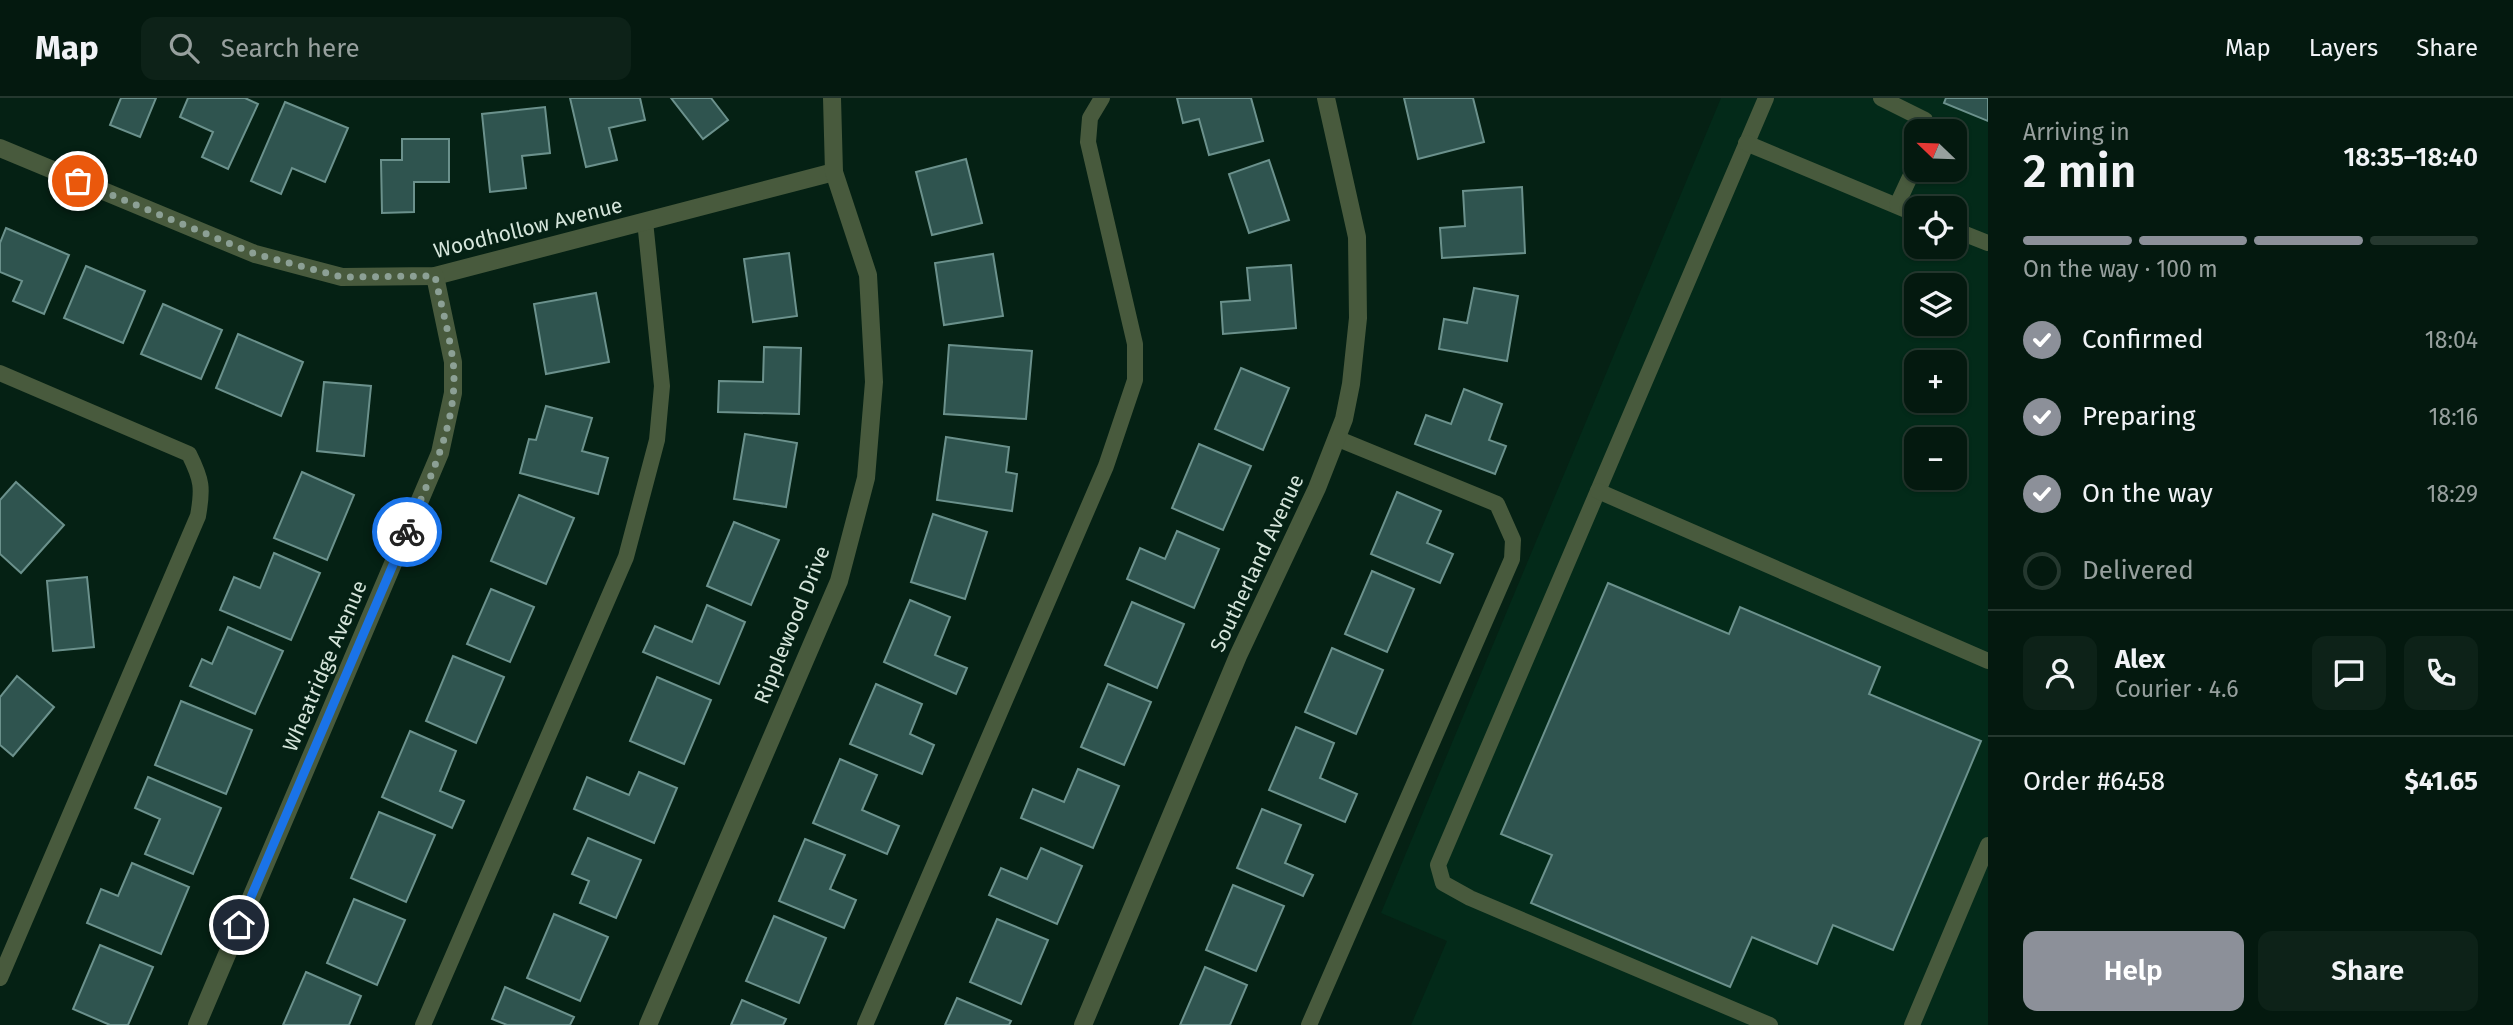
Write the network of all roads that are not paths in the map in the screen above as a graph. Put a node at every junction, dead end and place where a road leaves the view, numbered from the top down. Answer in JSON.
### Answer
{"nodes":[{"id":1,"x":832,"y":98,"type":"edge"},
{"id":2,"x":1102,"y":98,"type":"edge"},
{"id":3,"x":1326,"y":98,"type":"edge"},
{"id":4,"x":1766,"y":98,"type":"edge"},
{"id":5,"x":1881,"y":98,"type":"edge"},
{"id":6,"x":1922,"y":119,"type":"edge"},
{"id":7,"x":1746,"y":144,"type":"junction"},
{"id":8,"x":0,"y":148,"type":"edge"},
{"id":9,"x":834,"y":172,"type":"junction"},
{"id":10,"x":1907,"y":182,"type":"edge"},
{"id":11,"x":1896,"y":205,"type":"junction"},
{"id":12,"x":1904,"y":209,"type":"edge"},
{"id":13,"x":645,"y":221,"type":"junction"},
{"id":14,"x":1967,"y":235,"type":"edge"},
{"id":15,"x":1988,"y":243,"type":"edge"},
{"id":16,"x":435,"y":276,"type":"junction"},
{"id":17,"x":0,"y":373,"type":"edge"},
{"id":18,"x":1336,"y":438,"type":"junction"},
{"id":19,"x":1598,"y":491,"type":"junction"},
{"id":20,"x":1988,"y":661,"type":"edge"},
{"id":21,"x":1988,"y":845,"type":"edge"},
{"id":22,"x":6,"y":949,"type":"edge"},
{"id":23,"x":0,"y":978,"type":"edge"},
{"id":24,"x":197,"y":1025,"type":"edge"},
{"id":25,"x":423,"y":1025,"type":"edge"},
{"id":26,"x":648,"y":1025,"type":"edge"},
{"id":27,"x":865,"y":1025,"type":"edge"},
{"id":28,"x":1083,"y":1025,"type":"edge"},
{"id":29,"x":1309,"y":1025,"type":"edge"},
{"id":30,"x":1770,"y":1025,"type":"edge"},
{"id":31,"x":1912,"y":1025,"type":"edge"}],
"edges":[{"from":1,"to":9,"type":"street","name":"Ripplewood Drive"},
{"from":2,"to":27,"type":"lane"},
{"from":3,"to":18,"type":"street","name":"Southerland Avenue"},
{"from":4,"to":7,"type":"lane"},
{"from":5,"to":6,"type":"lane"},
{"from":7,"to":11,"type":"lane"},
{"from":7,"to":19,"type":"lane"},
{"from":8,"to":16,"type":"street","name":"Woodhollow Avenue"},
{"from":9,"to":13,"type":"street","name":"Woodhollow Avenue"},
{"from":9,"to":26,"type":"street","name":"Ripplewood Drive"},
{"from":10,"to":11,"type":"lane"},
{"from":11,"to":12,"type":"lane"},
{"from":13,"to":16,"type":"street","name":"Woodhollow Avenue"},
{"from":13,"to":25,"type":"lane"},
{"from":14,"to":15,"type":"lane"},
{"from":16,"to":24,"type":"street","name":"Wheatridge Avenue"},
{"from":17,"to":22,"type":"lane"},
{"from":18,"to":28,"type":"street","name":"Southerland Avenue"},
{"from":18,"to":29,"type":"lane"},
{"from":19,"to":20,"type":"lane"},
{"from":19,"to":30,"type":"lane"},
{"from":21,"to":31,"type":"lane"},
{"from":22,"to":23,"type":"lane"}]}
